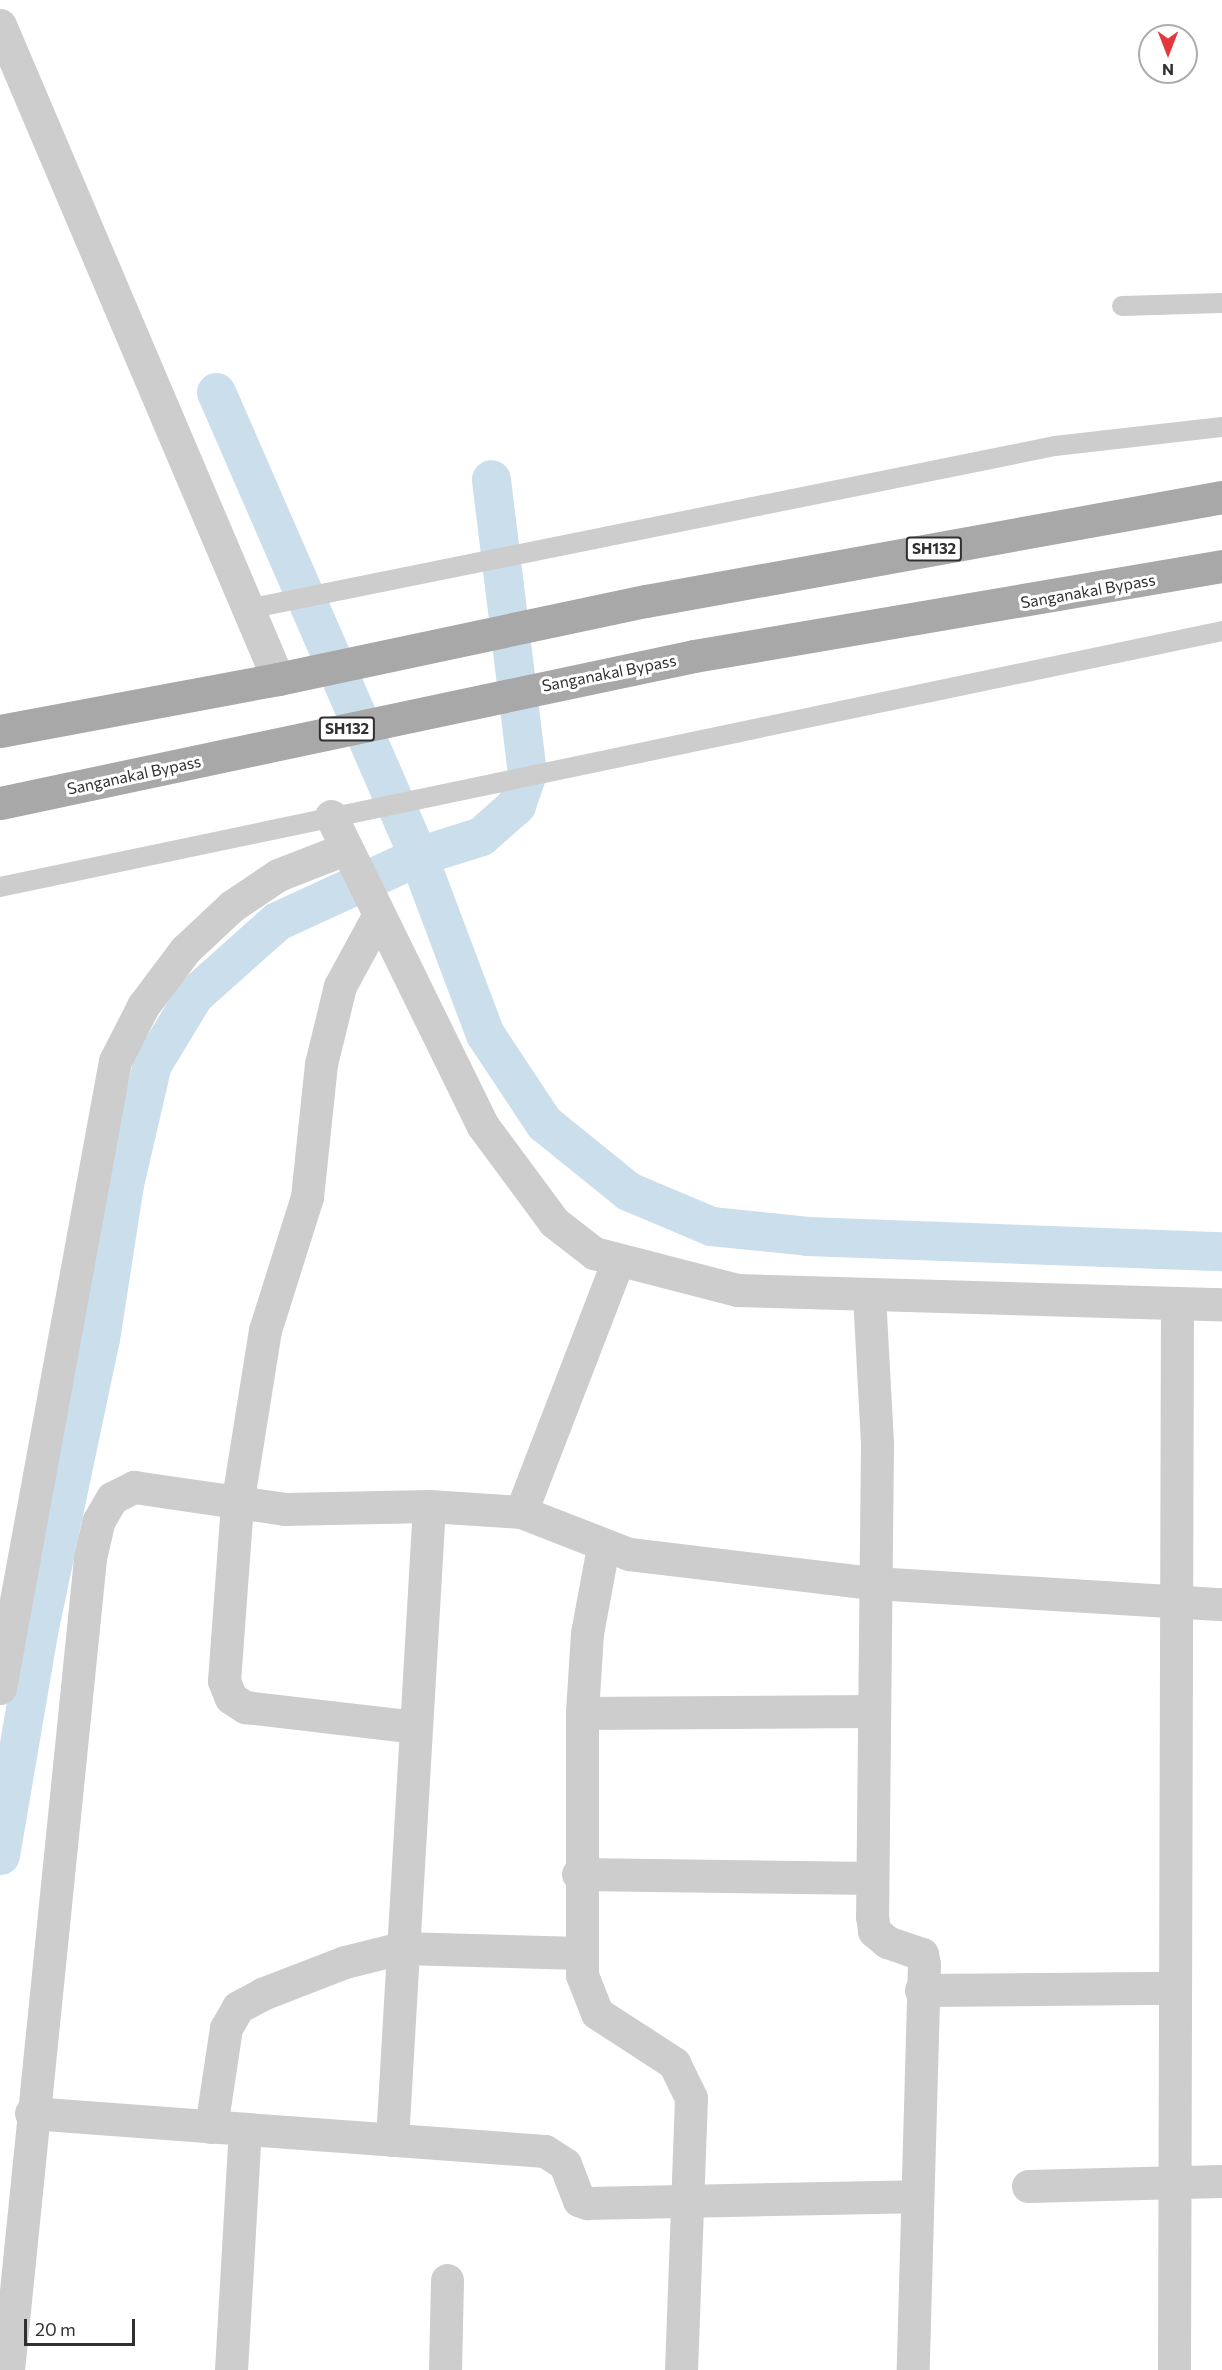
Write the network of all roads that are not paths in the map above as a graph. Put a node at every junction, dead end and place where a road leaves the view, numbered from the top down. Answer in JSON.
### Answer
{"nodes":[{"id":1,"x":0,"y":25,"type":"edge"},
{"id":2,"x":1222,"y":303,"type":"edge"},
{"id":3,"x":1122,"y":306,"type":"dead end"},
{"id":4,"x":1222,"y":427,"type":"edge"},
{"id":5,"x":1222,"y":497,"type":"edge"},
{"id":6,"x":1222,"y":566,"type":"edge"},
{"id":7,"x":259,"y":606,"type":"junction"},
{"id":8,"x":1222,"y":631,"type":"edge"},
{"id":9,"x":278,"y":679,"type":"junction"},
{"id":10,"x":0,"y":731,"type":"edge"},
{"id":11,"x":0,"y":803,"type":"edge"},
{"id":12,"x":345,"y":813,"type":"junction"},
{"id":13,"x":345,"y":849,"type":"junction"},
{"id":14,"x":0,"y":888,"type":"edge"},
{"id":15,"x":378,"y":916,"type":"junction"},
{"id":16,"x":618,"y":1261,"type":"junction"},
{"id":17,"x":869,"y":1295,"type":"junction"},
{"id":18,"x":1178,"y":1303,"type":"junction"},
{"id":19,"x":1222,"y":1304,"type":"edge"},
{"id":20,"x":237,"y":1504,"type":"junction"},
{"id":21,"x":429,"y":1506,"type":"junction"},
{"id":22,"x":521,"y":1512,"type":"junction"},
{"id":23,"x":603,"y":1547,"type":"junction"},
{"id":24,"x":874,"y":1583,"type":"junction"},
{"id":25,"x":1178,"y":1604,"type":"junction"},
{"id":26,"x":1222,"y":1604,"type":"edge"},
{"id":27,"x":0,"y":1688,"type":"edge"},
{"id":28,"x":873,"y":1711,"type":"junction"},
{"id":29,"x":582,"y":1713,"type":"junction"},
{"id":30,"x":415,"y":1727,"type":"junction"},
{"id":31,"x":579,"y":1874,"type":"junction"},
{"id":32,"x":872,"y":1878,"type":"junction"},
{"id":33,"x":401,"y":1948,"type":"junction"},
{"id":34,"x":581,"y":1953,"type":"junction"},
{"id":35,"x":1173,"y":1988,"type":"junction"},
{"id":36,"x":921,"y":1990,"type":"junction"},
{"id":37,"x":31,"y":2112,"type":"junction"},
{"id":38,"x":211,"y":2127,"type":"junction"},
{"id":39,"x":245,"y":2129,"type":"junction"},
{"id":40,"x":392,"y":2140,"type":"junction"},
{"id":41,"x":1222,"y":2181,"type":"edge"},
{"id":42,"x":1173,"y":2185,"type":"junction"},
{"id":43,"x":1028,"y":2186,"type":"dead end"},
{"id":44,"x":915,"y":2196,"type":"junction"},
{"id":45,"x":689,"y":2205,"type":"junction"},
{"id":46,"x":447,"y":2280,"type":"dead end"},
{"id":47,"x":8,"y":2370,"type":"edge"},
{"id":48,"x":231,"y":2370,"type":"edge"},
{"id":49,"x":445,"y":2370,"type":"edge"},
{"id":50,"x":681,"y":2370,"type":"edge"},
{"id":51,"x":913,"y":2370,"type":"edge"},
{"id":52,"x":1174,"y":2370,"type":"edge"}],
"edges":[{"from":1,"to":7,"type":"street"},
{"from":2,"to":3,"type":"lane"},
{"from":4,"to":7,"type":"lane"},
{"from":5,"to":9,"type":"main road","number":"SH132"},
{"from":6,"to":11,"type":"main road","name":"Sanganakal Bypass","number":"SH132"},
{"from":7,"to":9,"type":"street"},
{"from":8,"to":12,"type":"lane"},
{"from":9,"to":10,"type":"main road","number":"SH132"},
{"from":12,"to":13,"type":"street"},
{"from":12,"to":14,"type":"lane"},
{"from":13,"to":15,"type":"street"},
{"from":13,"to":27,"type":"street"},
{"from":15,"to":16,"type":"street"},
{"from":15,"to":20,"type":"street"},
{"from":16,"to":17,"type":"street"},
{"from":16,"to":22,"type":"street"},
{"from":17,"to":18,"type":"street"},
{"from":17,"to":24,"type":"street"},
{"from":18,"to":19,"type":"street"},
{"from":18,"to":25,"type":"street"},
{"from":20,"to":21,"type":"street"},
{"from":20,"to":30,"type":"street"},
{"from":20,"to":37,"type":"street"},
{"from":21,"to":22,"type":"street"},
{"from":21,"to":30,"type":"street"},
{"from":22,"to":23,"type":"street"},
{"from":23,"to":24,"type":"street"},
{"from":23,"to":29,"type":"street"},
{"from":24,"to":25,"type":"street"},
{"from":24,"to":28,"type":"street"},
{"from":25,"to":26,"type":"street"},
{"from":25,"to":35,"type":"street"},
{"from":28,"to":29,"type":"street"},
{"from":28,"to":32,"type":"street"},
{"from":29,"to":31,"type":"street"},
{"from":30,"to":33,"type":"street"},
{"from":31,"to":32,"type":"street"},
{"from":31,"to":34,"type":"street"},
{"from":32,"to":36,"type":"street"},
{"from":33,"to":34,"type":"street"},
{"from":33,"to":38,"type":"street"},
{"from":33,"to":40,"type":"street"},
{"from":34,"to":45,"type":"street"},
{"from":35,"to":36,"type":"street"},
{"from":35,"to":42,"type":"street"},
{"from":36,"to":44,"type":"street"},
{"from":37,"to":38,"type":"street"},
{"from":37,"to":47,"type":"street"},
{"from":38,"to":39,"type":"street"},
{"from":39,"to":40,"type":"street"},
{"from":39,"to":48,"type":"street"},
{"from":40,"to":45,"type":"street"},
{"from":41,"to":42,"type":"street"},
{"from":42,"to":43,"type":"street"},
{"from":42,"to":52,"type":"street"},
{"from":44,"to":45,"type":"street"},
{"from":44,"to":51,"type":"street"},
{"from":45,"to":50,"type":"street"},
{"from":46,"to":49,"type":"street"}]}
